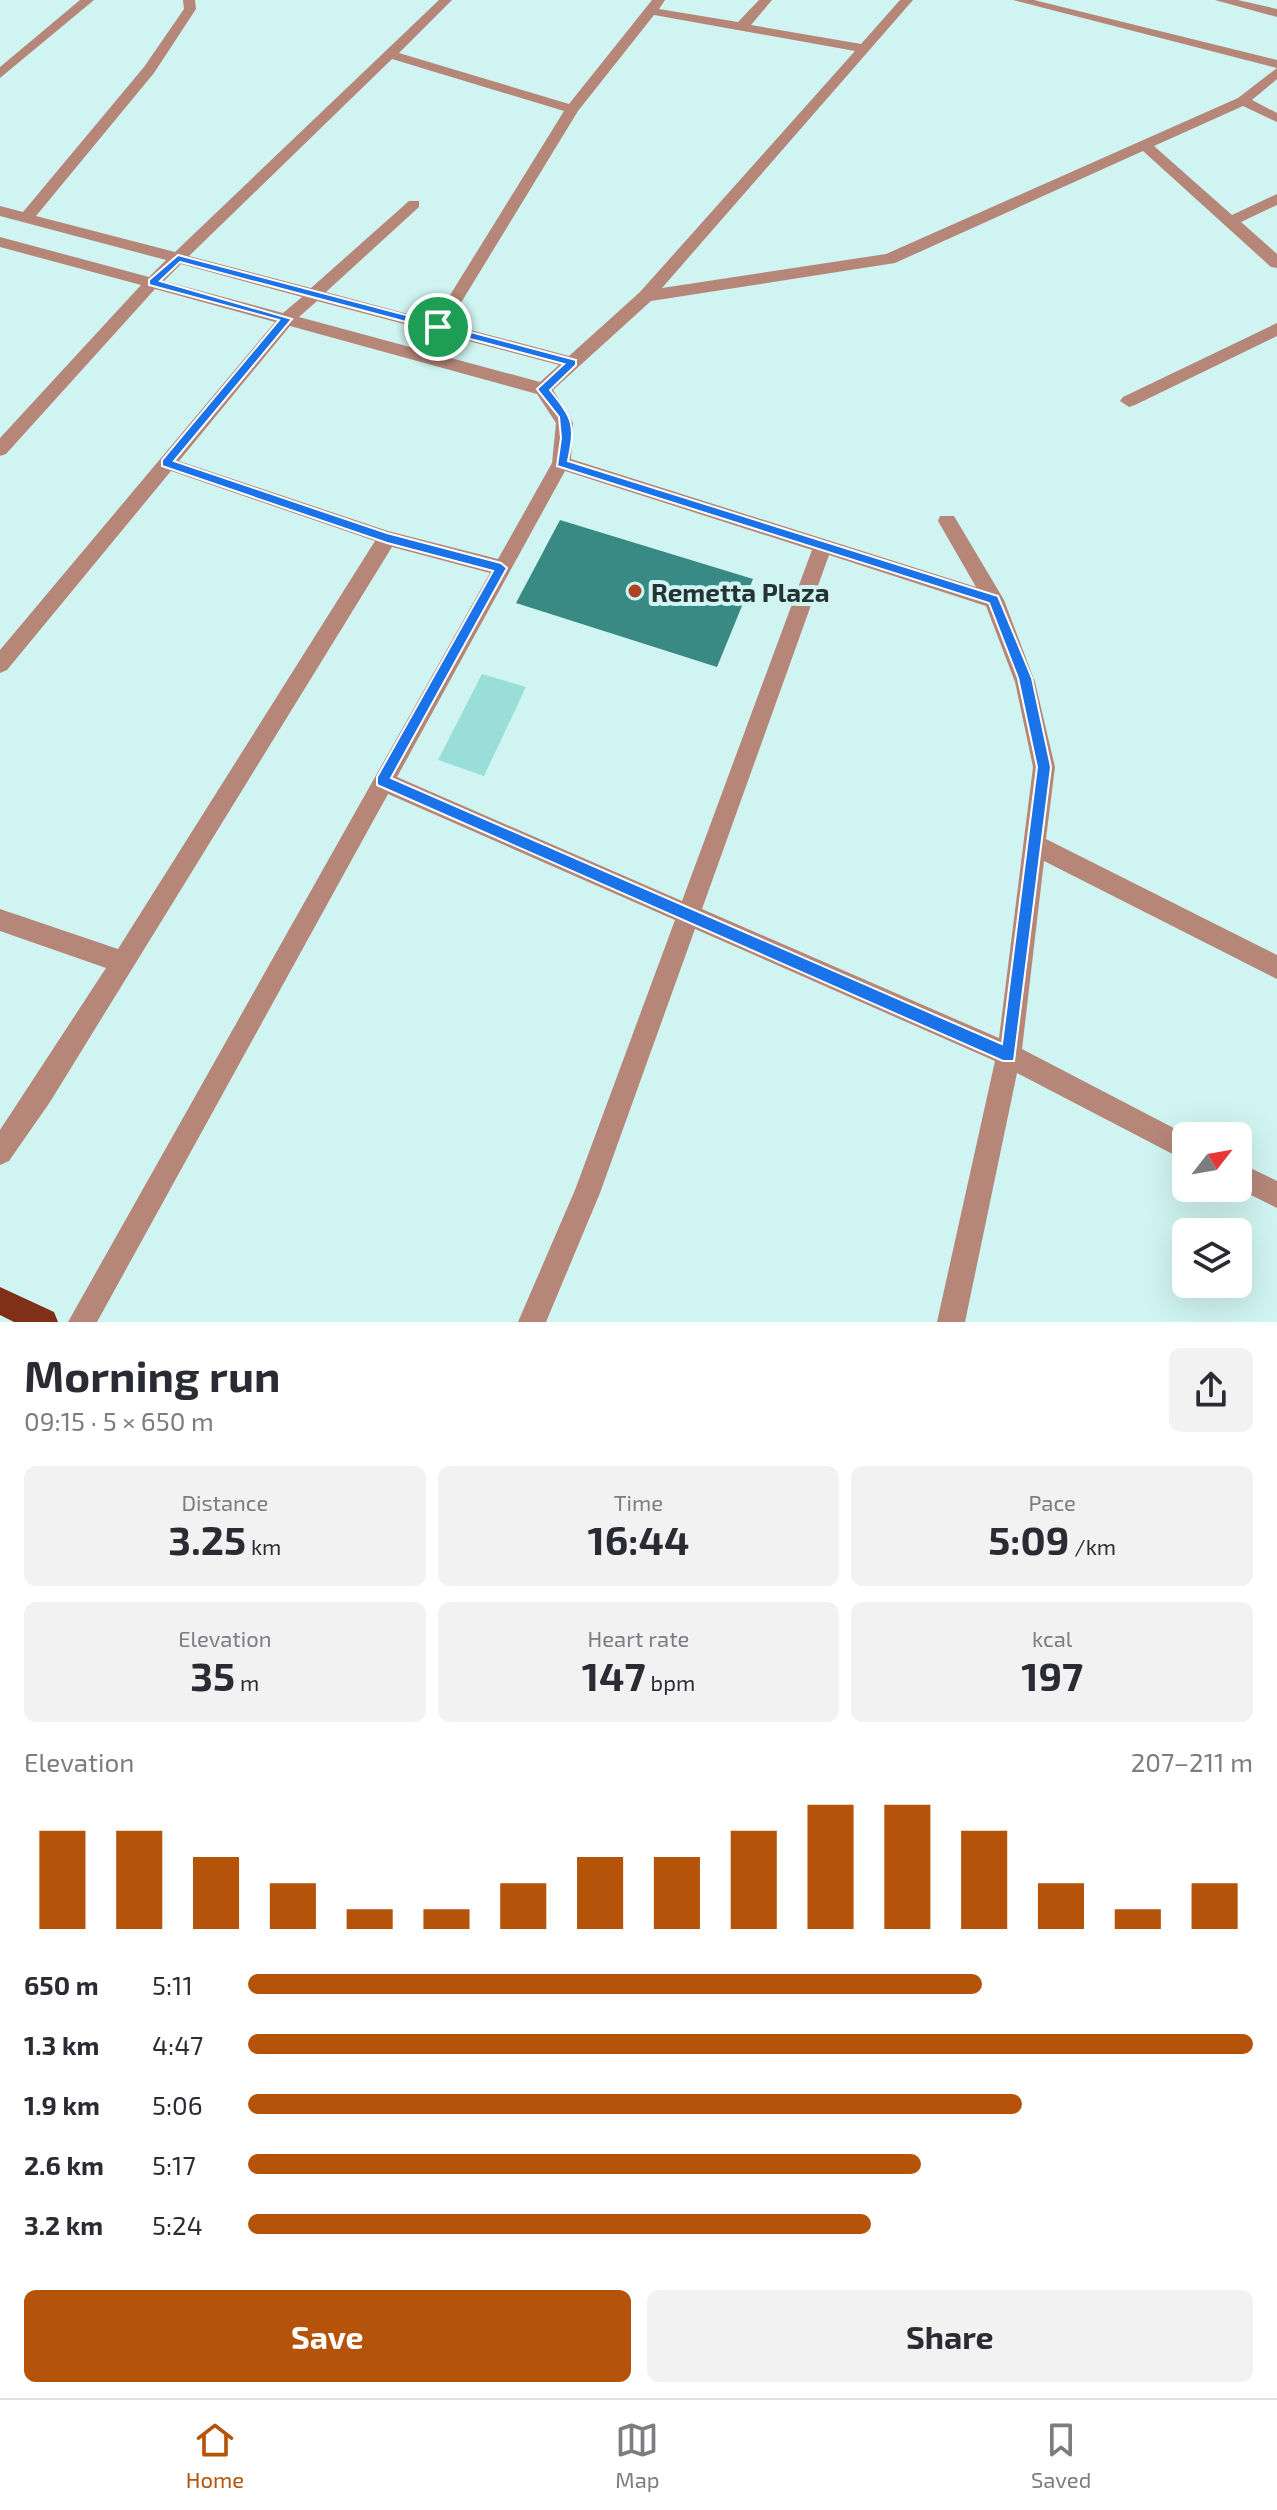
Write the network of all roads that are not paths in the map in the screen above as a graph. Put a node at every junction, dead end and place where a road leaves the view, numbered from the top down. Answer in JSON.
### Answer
{"nodes":[{"id":1,"x":88,"y":0,"type":"edge"},
{"id":2,"x":189,"y":0,"type":"edge"},
{"id":3,"x":446,"y":0,"type":"edge"},
{"id":4,"x":766,"y":0,"type":"edge"},
{"id":5,"x":907,"y":0,"type":"edge"},
{"id":6,"x":1019,"y":0,"type":"edge"},
{"id":7,"x":1221,"y":0,"type":"edge"},
{"id":8,"x":655,"y":5,"type":"edge"},
{"id":9,"x":1277,"y":13,"type":"edge"},
{"id":10,"x":743,"y":25,"type":"junction"},
{"id":11,"x":862,"y":48,"type":"junction"},
{"id":12,"x":390,"y":54,"type":"junction"},
{"id":13,"x":1277,"y":64,"type":"edge"},
{"id":14,"x":1277,"y":72,"type":"edge"},
{"id":15,"x":0,"y":74,"type":"edge"},
{"id":16,"x":1243,"y":101,"type":"junction"},
{"id":17,"x":572,"y":109,"type":"junction"},
{"id":18,"x":1277,"y":118,"type":"edge"},
{"id":19,"x":1146,"y":146,"type":"junction"},
{"id":20,"x":1277,"y":199,"type":"edge"},
{"id":21,"x":414,"y":204,"type":"dead end"},
{"id":22,"x":0,"y":211,"type":"edge"},
{"id":23,"x":26,"y":218,"type":"junction"},
{"id":24,"x":1231,"y":221,"type":"junction"},
{"id":25,"x":0,"y":242,"type":"edge"},
{"id":26,"x":178,"y":258,"type":"junction"},
{"id":27,"x":1277,"y":263,"type":"edge"},
{"id":28,"x":153,"y":282,"type":"junction"},
{"id":29,"x":314,"y":294,"type":"junction"},
{"id":30,"x":646,"y":296,"type":"junction"},
{"id":31,"x":287,"y":319,"type":"junction"},
{"id":32,"x":438,"y":327,"type":"junction"},
{"id":33,"x":1277,"y":329,"type":"edge"},
{"id":34,"x":572,"y":363,"type":"junction"},
{"id":35,"x":543,"y":389,"type":"junction"},
{"id":36,"x":1129,"y":401,"type":"dead end"},
{"id":37,"x":3,"y":441,"type":"edge"},
{"id":38,"x":166,"y":463,"type":"junction"},
{"id":39,"x":561,"y":463,"type":"junction"},
{"id":40,"x":947,"y":521,"type":"dead end"},
{"id":41,"x":387,"y":538,"type":"junction"},
{"id":42,"x":822,"y":548,"type":"junction"},
{"id":43,"x":501,"y":568,"type":"junction"},
{"id":44,"x":994,"y":600,"type":"junction"},
{"id":45,"x":0,"y":664,"type":"edge"},
{"id":46,"x":382,"y":781,"type":"junction"},
{"id":47,"x":1033,"y":844,"type":"junction"},
{"id":48,"x":688,"y":915,"type":"junction"},
{"id":49,"x":0,"y":920,"type":"edge"},
{"id":50,"x":122,"y":962,"type":"junction"},
{"id":51,"x":1277,"y":967,"type":"edge"},
{"id":52,"x":1009,"y":1055,"type":"junction"},
{"id":53,"x":1172,"y":1141,"type":"edge"},
{"id":54,"x":0,"y":1152,"type":"edge"},
{"id":55,"x":1252,"y":1182,"type":"edge"},
{"id":56,"x":1277,"y":1195,"type":"edge"},
{"id":57,"x":0,"y":1301,"type":"edge"},
{"id":58,"x":44,"y":1322,"type":"edge"},
{"id":59,"x":82,"y":1322,"type":"edge"},
{"id":60,"x":532,"y":1322,"type":"edge"},
{"id":61,"x":951,"y":1322,"type":"edge"}],
"edges":[{"from":1,"to":15,"type":"street"},
{"from":2,"to":23,"type":"street"},
{"from":3,"to":12,"type":"street"},
{"from":4,"to":10,"type":"street"},
{"from":5,"to":11,"type":"street"},
{"from":6,"to":13,"type":"street"},
{"from":7,"to":9,"type":"street"},
{"from":8,"to":10,"type":"street"},
{"from":8,"to":17,"type":"street"},
{"from":10,"to":11,"type":"street"},
{"from":11,"to":30,"type":"street"},
{"from":12,"to":17,"type":"street"},
{"from":12,"to":26,"type":"street"},
{"from":14,"to":16,"type":"street"},
{"from":16,"to":18,"type":"street"},
{"from":16,"to":19,"type":"street"},
{"from":17,"to":32,"type":"street"},
{"from":19,"to":24,"type":"street"},
{"from":19,"to":30,"type":"street"},
{"from":20,"to":24,"type":"street"},
{"from":21,"to":29,"type":"street"},
{"from":22,"to":23,"type":"street"},
{"from":23,"to":26,"type":"street"},
{"from":24,"to":27,"type":"street"},
{"from":25,"to":28,"type":"street"},
{"from":26,"to":28,"type":"street"},
{"from":26,"to":29,"type":"street"},
{"from":28,"to":31,"type":"street"},
{"from":28,"to":37,"type":"street"},
{"from":29,"to":31,"type":"street"},
{"from":29,"to":32,"type":"street"},
{"from":30,"to":34,"type":"street"},
{"from":31,"to":35,"type":"street"},
{"from":31,"to":38,"type":"street"},
{"from":32,"to":34,"type":"street"},
{"from":33,"to":36,"type":"street"},
{"from":34,"to":35,"type":"street"},
{"from":35,"to":39,"type":"street"},
{"from":38,"to":41,"type":"street"},
{"from":38,"to":45,"type":"street"},
{"from":39,"to":42,"type":"street"},
{"from":39,"to":43,"type":"street"},
{"from":40,"to":44,"type":"street"},
{"from":41,"to":43,"type":"street"},
{"from":41,"to":50,"type":"street"},
{"from":42,"to":44,"type":"street"},
{"from":42,"to":48,"type":"street"},
{"from":43,"to":46,"type":"street"},
{"from":44,"to":47,"type":"street"},
{"from":46,"to":48,"type":"street"},
{"from":46,"to":59,"type":"street"},
{"from":47,"to":51,"type":"street"},
{"from":47,"to":52,"type":"street"},
{"from":48,"to":52,"type":"street"},
{"from":48,"to":60,"type":"street"},
{"from":49,"to":50,"type":"street"},
{"from":50,"to":54,"type":"street"},
{"from":52,"to":53,"type":"street"},
{"from":52,"to":61,"type":"street"},
{"from":55,"to":56,"type":"street"},
{"from":57,"to":58,"type":"main road"}]}
